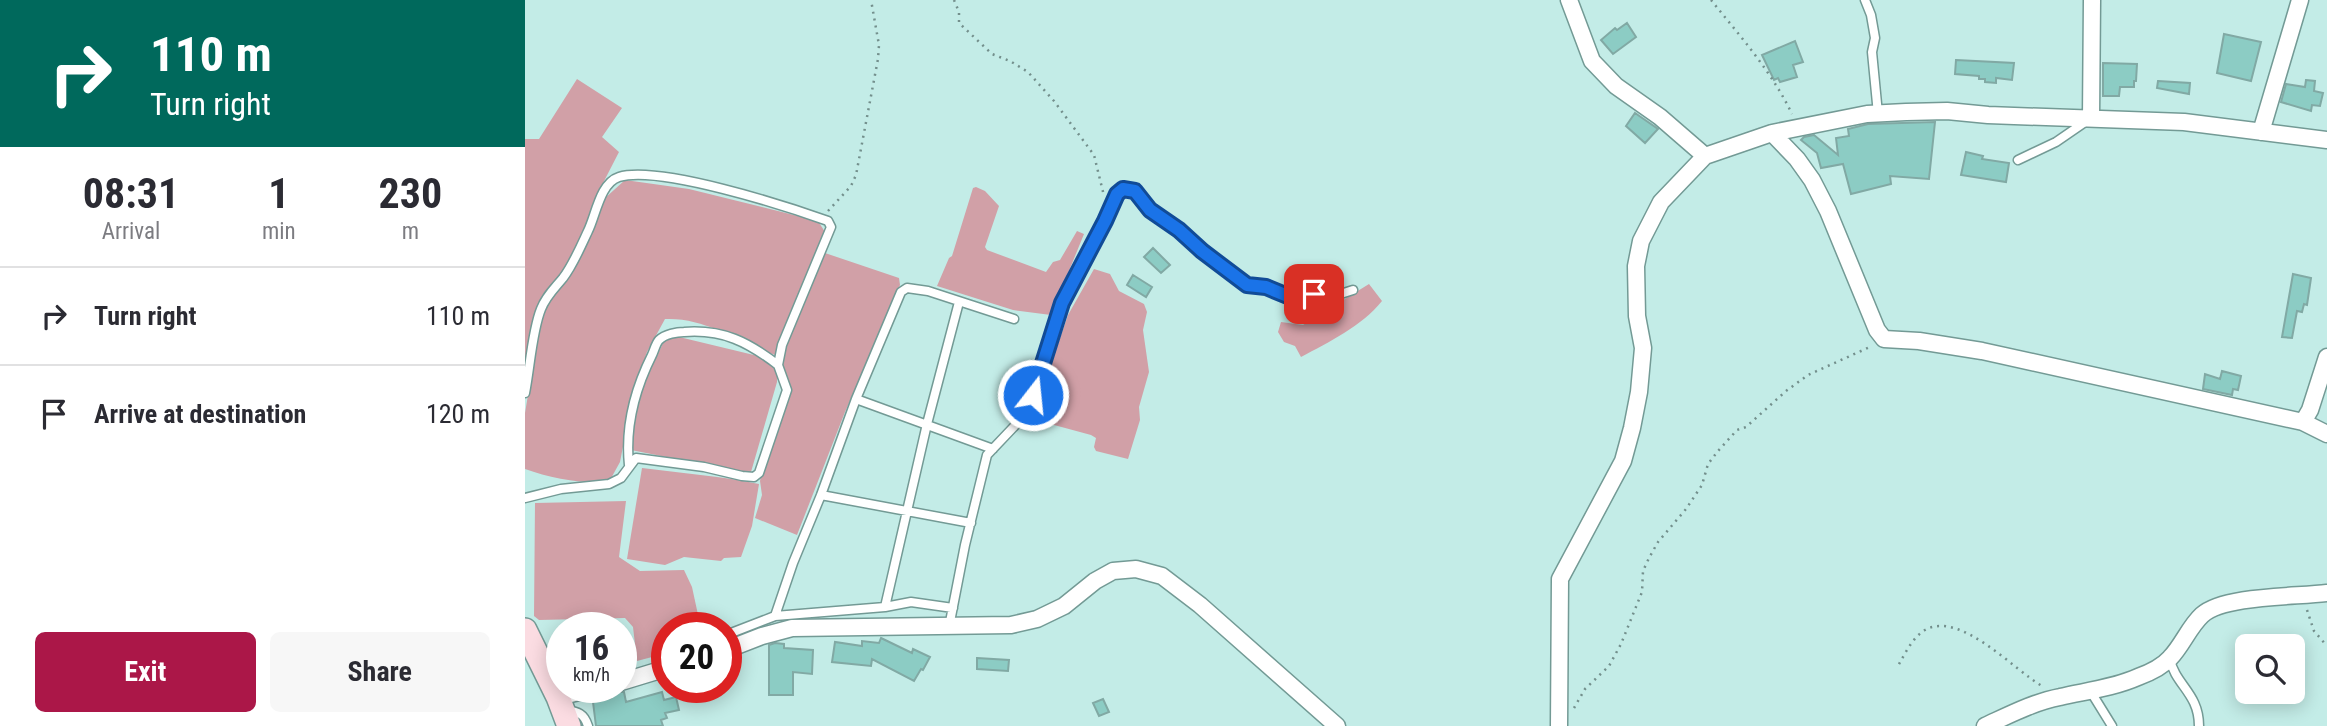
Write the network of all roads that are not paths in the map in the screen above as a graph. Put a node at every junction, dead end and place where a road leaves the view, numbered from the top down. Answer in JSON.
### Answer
{"nodes":[{"id":1,"x":1569,"y":0,"type":"edge"},
{"id":2,"x":1865,"y":0,"type":"edge"},
{"id":3,"x":2092,"y":0,"type":"edge"},
{"id":4,"x":2300,"y":0,"type":"edge"},
{"id":5,"x":1878,"y":114,"type":"junction"},
{"id":6,"x":2091,"y":118,"type":"junction"},
{"id":7,"x":2261,"y":132,"type":"junction"},
{"id":8,"x":1772,"y":133,"type":"junction"},
{"id":9,"x":2327,"y":141,"type":"edge"},
{"id":10,"x":1705,"y":156,"type":"junction"},
{"id":11,"x":2018,"y":160,"type":"dead end"},
{"id":12,"x":1353,"y":290,"type":"dead end"},
{"id":13,"x":959,"y":302,"type":"junction"},
{"id":14,"x":1014,"y":319,"type":"dead end"},
{"id":15,"x":2327,"y":357,"type":"edge"},
{"id":16,"x":778,"y":365,"type":"junction"},
{"id":17,"x":525,"y":393,"type":"edge"},
{"id":18,"x":856,"y":399,"type":"junction"},
{"id":19,"x":2303,"y":422,"type":"junction"},
{"id":20,"x":927,"y":424,"type":"junction"},
{"id":21,"x":2327,"y":434,"type":"edge"},
{"id":22,"x":993,"y":449,"type":"junction"},
{"id":23,"x":629,"y":465,"type":"junction"},
{"id":24,"x":821,"y":495,"type":"junction"},
{"id":25,"x":525,"y":498,"type":"edge"},
{"id":26,"x":907,"y":512,"type":"junction"},
{"id":27,"x":971,"y":523,"type":"junction"},
{"id":28,"x":2327,"y":593,"type":"edge"},
{"id":29,"x":885,"y":607,"type":"junction"},
{"id":30,"x":953,"y":608,"type":"junction"},
{"id":31,"x":775,"y":616,"type":"junction"},
{"id":32,"x":949,"y":627,"type":"junction"},
{"id":33,"x":742,"y":629,"type":"edge"},
{"id":34,"x":525,"y":630,"type":"edge"},
{"id":35,"x":742,"y":643,"type":"edge"},
{"id":36,"x":2170,"y":659,"type":"junction"},
{"id":37,"x":2091,"y":692,"type":"junction"},
{"id":38,"x":563,"y":711,"type":"edge"},
{"id":39,"x":588,"y":726,"type":"edge"},
{"id":40,"x":1337,"y":726,"type":"edge"},
{"id":41,"x":1559,"y":726,"type":"edge"},
{"id":42,"x":1985,"y":726,"type":"edge"},
{"id":43,"x":2112,"y":726,"type":"edge"},
{"id":44,"x":2199,"y":726,"type":"edge"}],
"edges":[{"from":1,"to":10,"type":"street"},
{"from":2,"to":5,"type":"lane"},
{"from":3,"to":6,"type":"street"},
{"from":4,"to":7,"type":"street"},
{"from":5,"to":6,"type":"street"},
{"from":5,"to":8,"type":"street"},
{"from":6,"to":7,"type":"street"},
{"from":6,"to":11,"type":"lane"},
{"from":7,"to":9,"type":"street"},
{"from":8,"to":10,"type":"street"},
{"from":8,"to":19,"type":"street"},
{"from":10,"to":41,"type":"street"},
{"from":12,"to":22,"type":"lane"},
{"from":13,"to":14,"type":"lane"},
{"from":13,"to":18,"type":"lane"},
{"from":13,"to":20,"type":"lane"},
{"from":15,"to":19,"type":"street"},
{"from":16,"to":17,"type":"lane"},
{"from":16,"to":23,"type":"lane"},
{"from":16,"to":23,"type":"lane"},
{"from":18,"to":20,"type":"lane"},
{"from":18,"to":24,"type":"lane"},
{"from":19,"to":21,"type":"street"},
{"from":20,"to":22,"type":"lane"},
{"from":20,"to":26,"type":"lane"},
{"from":22,"to":27,"type":"lane"},
{"from":23,"to":25,"type":"lane"},
{"from":24,"to":26,"type":"lane"},
{"from":24,"to":31,"type":"lane"},
{"from":26,"to":27,"type":"lane"},
{"from":26,"to":29,"type":"lane"},
{"from":27,"to":30,"type":"lane"},
{"from":28,"to":36,"type":"street"},
{"from":29,"to":30,"type":"lane"},
{"from":29,"to":31,"type":"lane"},
{"from":30,"to":32,"type":"lane"},
{"from":31,"to":33,"type":"lane"},
{"from":32,"to":35,"type":"street"},
{"from":32,"to":40,"type":"street"},
{"from":34,"to":38,"type":"street"},
{"from":36,"to":37,"type":"street"},
{"from":36,"to":44,"type":"lane"},
{"from":37,"to":42,"type":"street"},
{"from":37,"to":43,"type":"lane"},
{"from":38,"to":39,"type":"lane"}]}
